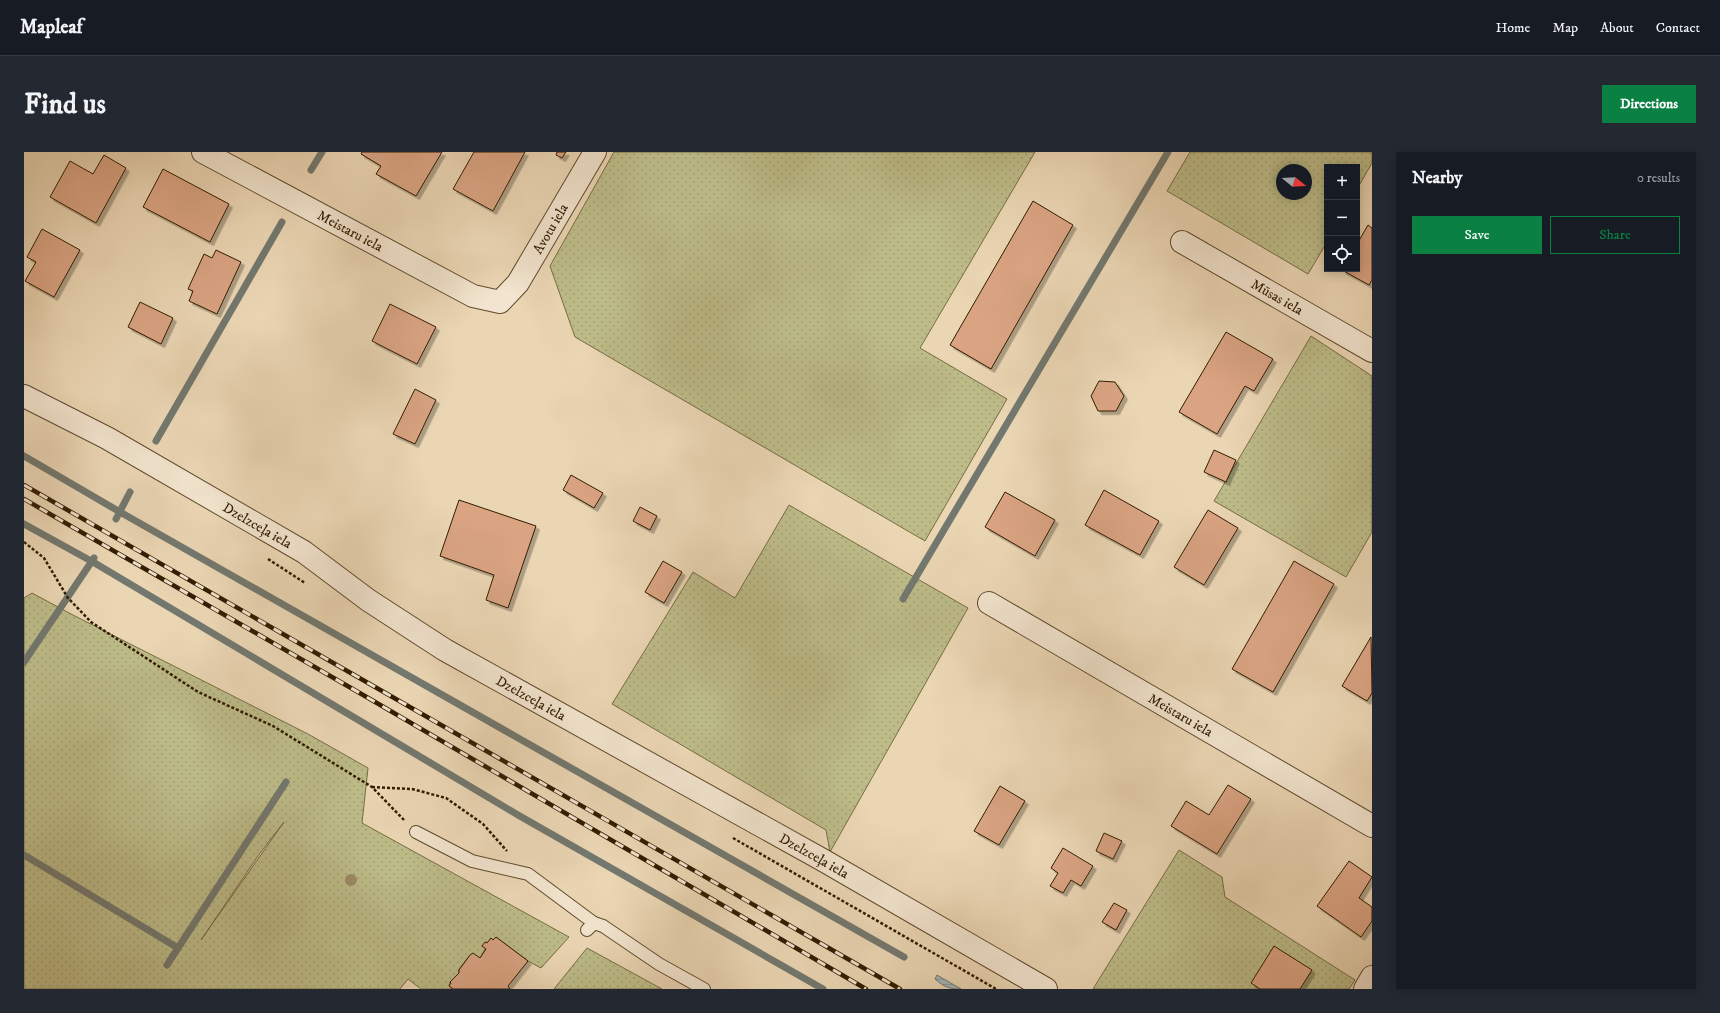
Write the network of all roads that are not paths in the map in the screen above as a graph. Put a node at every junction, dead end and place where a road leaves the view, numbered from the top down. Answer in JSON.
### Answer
{"nodes":[{"id":1,"x":203,"y":152,"type":"edge"},
{"id":2,"x":595,"y":152,"type":"edge"},
{"id":3,"x":1182,"y":242,"type":"dead end"},
{"id":4,"x":500,"y":302,"type":"joint"},
{"id":5,"x":1372,"y":351,"type":"edge"},
{"id":6,"x":24,"y":396,"type":"edge"},
{"id":7,"x":989,"y":603,"type":"dead end"},
{"id":8,"x":1372,"y":826,"type":"edge"},
{"id":9,"x":416,"y":832,"type":"road end"},
{"id":10,"x":1372,"y":977,"type":"edge"},
{"id":11,"x":704,"y":989,"type":"edge"},
{"id":12,"x":1046,"y":989,"type":"edge"},
{"id":13,"x":1365,"y":989,"type":"edge"}],
"edges":[{"from":1,"to":4,"type":"street","name":"Meistaru iela"},
{"from":2,"to":4,"type":"street","name":"Avotu iela"},
{"from":3,"to":5,"type":"street","name":"Mūsas iela"},
{"from":6,"to":12,"type":"street","name":"Dzelzceļa iela"},
{"from":7,"to":8,"type":"street","name":"Meistaru iela"},
{"from":9,"to":11,"type":"lane"},
{"from":10,"to":13,"type":"street"}]}
